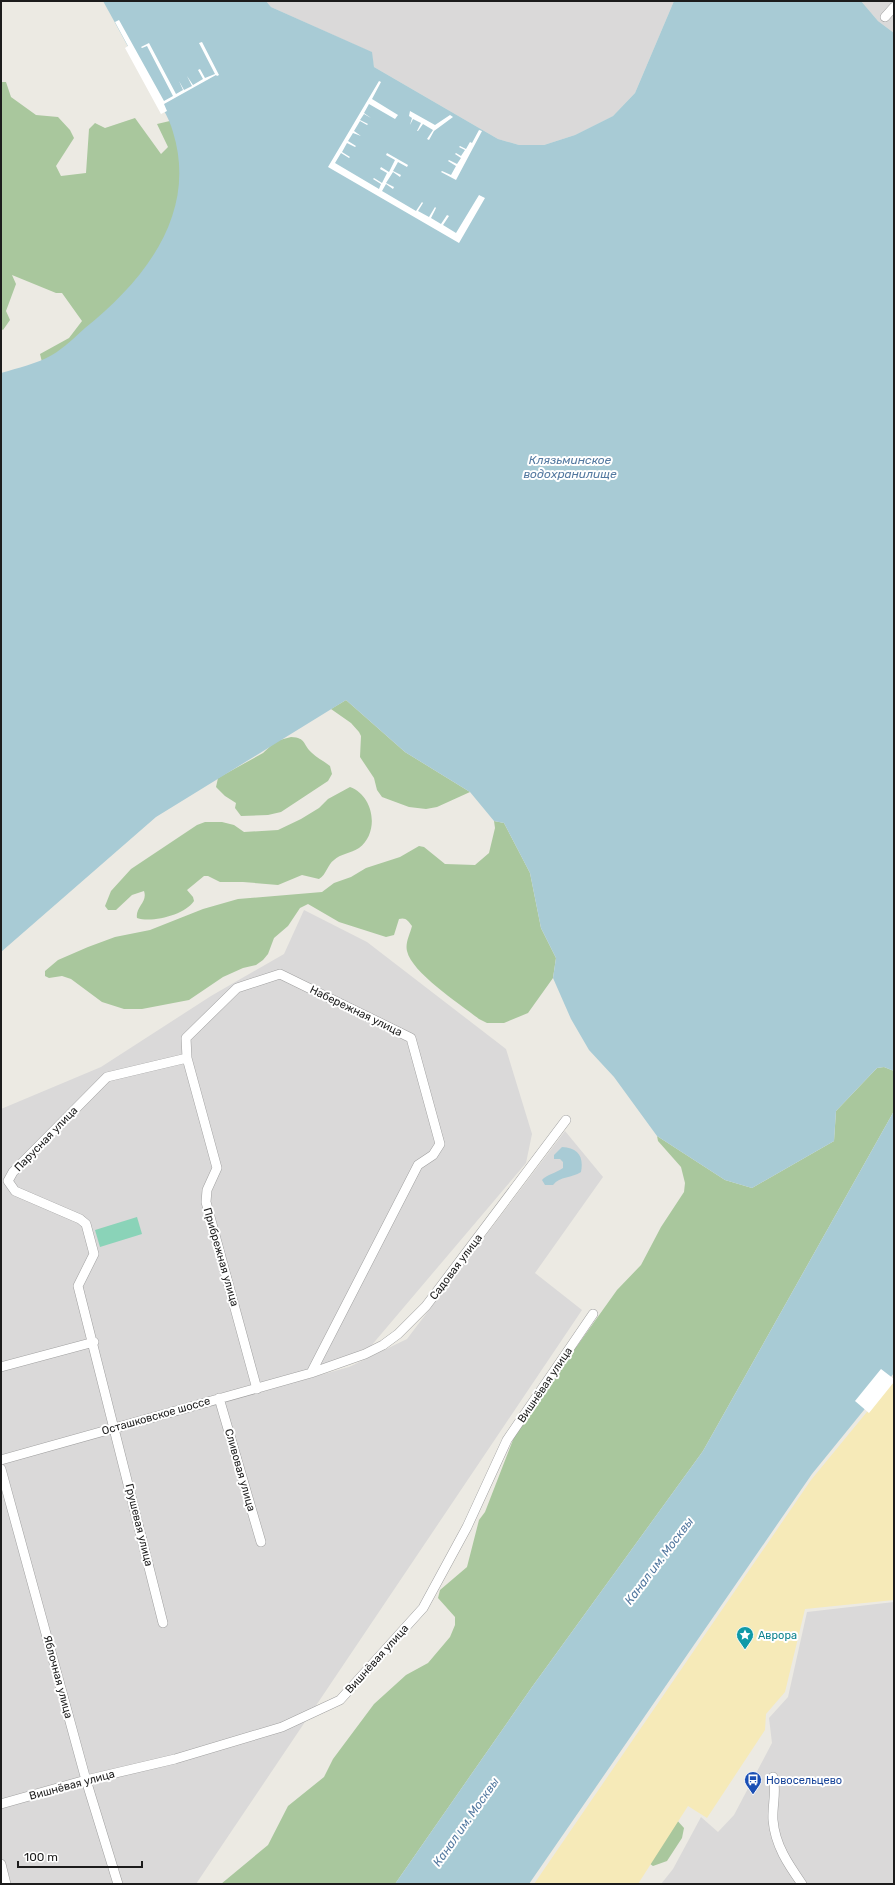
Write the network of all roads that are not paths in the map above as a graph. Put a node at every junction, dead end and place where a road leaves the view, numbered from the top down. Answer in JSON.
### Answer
{"nodes":[{"id":1,"x":894,"y":7,"type":"edge"},
{"id":2,"x":886,"y":17,"type":"dead end"},
{"id":3,"x":187,"y":1058,"type":"junction"},
{"id":4,"x":566,"y":1120,"type":"dead end"},
{"id":5,"x":593,"y":1314,"type":"dead end"},
{"id":6,"x":94,"y":1342,"type":"junction"},
{"id":7,"x":1,"y":1367,"type":"edge"},
{"id":8,"x":311,"y":1373,"type":"junction"},
{"id":9,"x":257,"y":1389,"type":"junction"},
{"id":10,"x":219,"y":1398,"type":"junction"},
{"id":11,"x":115,"y":1427,"type":"junction"},
{"id":12,"x":1,"y":1460,"type":"edge"},
{"id":13,"x":1,"y":1469,"type":"edge"},
{"id":14,"x":261,"y":1542,"type":"dead end"},
{"id":15,"x":163,"y":1623,"type":"dead end"},
{"id":16,"x":773,"y":1777,"type":"dead end"},
{"id":17,"x":86,"y":1780,"type":"junction"},
{"id":18,"x":1,"y":1804,"type":"edge"},
{"id":19,"x":1,"y":1864,"type":"edge"},
{"id":20,"x":6,"y":1884,"type":"edge"},
{"id":21,"x":118,"y":1884,"type":"edge"},
{"id":22,"x":802,"y":1884,"type":"edge"}],
"edges":[{"from":1,"to":2,"type":"street"},
{"from":3,"to":6,"type":"street","name":"Парусная улица"},
{"from":3,"to":8,"type":"street","name":"Набережная улица"},
{"from":3,"to":9,"type":"street","name":"Прибрежная улица"},
{"from":4,"to":8,"type":"street","name":"Садовая улица"},
{"from":5,"to":17,"type":"street","name":"Вишнёвая улица"},
{"from":6,"to":7,"type":"street"},
{"from":6,"to":11,"type":"street","name":"Парусная улица"},
{"from":8,"to":9,"type":"street","name":"Осташковское шоссе"},
{"from":9,"to":10,"type":"street","name":"Осташковское шоссе"},
{"from":10,"to":11,"type":"street","name":"Осташковское шоссе"},
{"from":10,"to":14,"type":"street","name":"Сливовая улица"},
{"from":11,"to":12,"type":"street","name":"Осташковское шоссе"},
{"from":11,"to":15,"type":"street","name":"Грушевая улица"},
{"from":13,"to":17,"type":"street","name":"Яблочная улица"},
{"from":16,"to":22,"type":"street"},
{"from":17,"to":18,"type":"street","name":"Вишнёвая улица"},
{"from":17,"to":21,"type":"street","name":"Яблочная улица"},
{"from":19,"to":20,"type":"street"}]}
